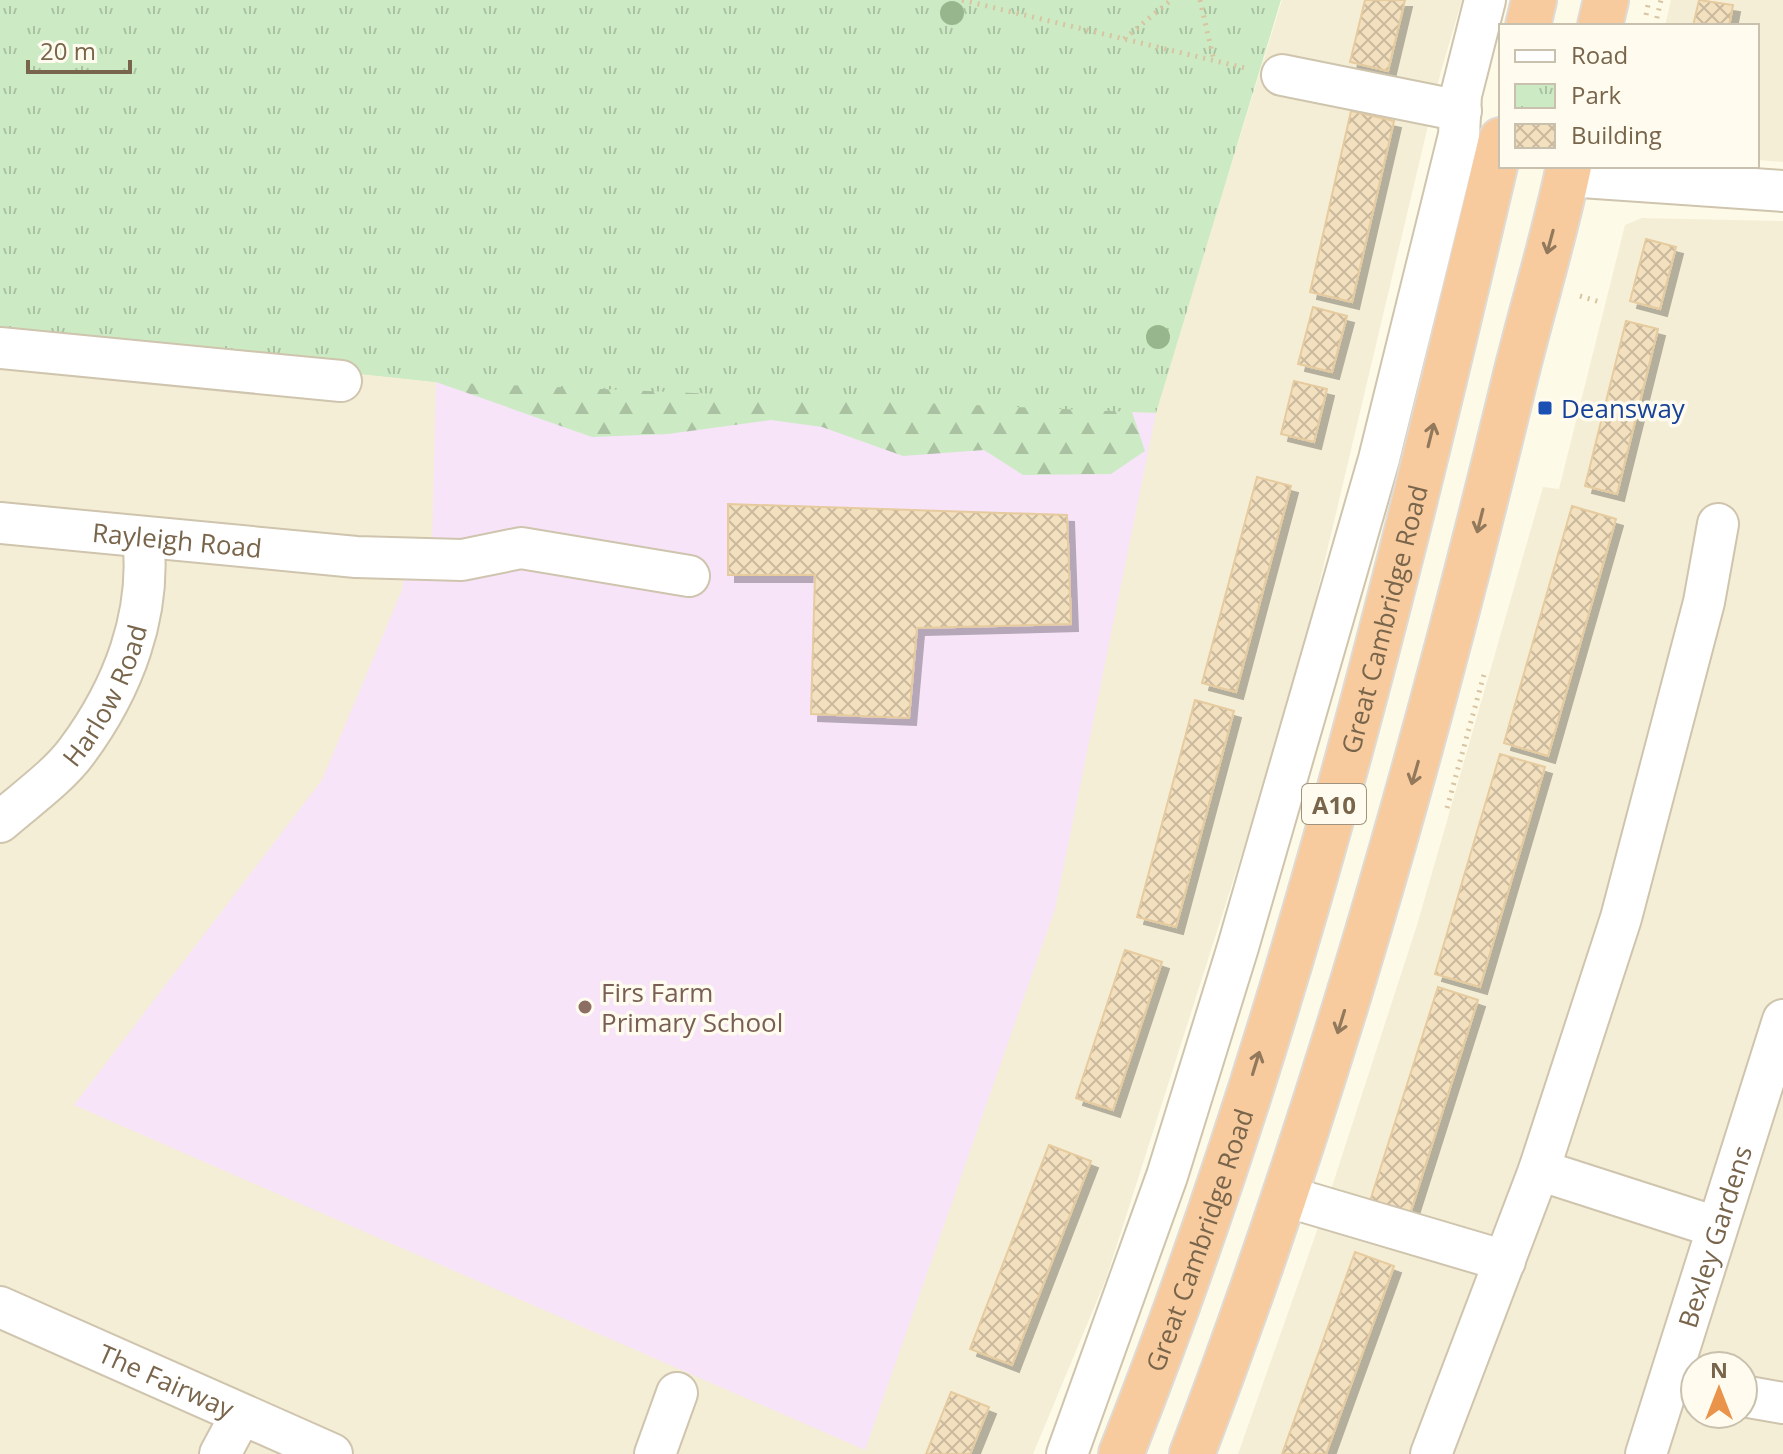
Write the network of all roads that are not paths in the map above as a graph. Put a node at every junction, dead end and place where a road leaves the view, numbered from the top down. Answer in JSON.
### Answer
{"nodes":[{"id":1,"x":1485,"y":0,"type":"edge"},
{"id":2,"x":1534,"y":0,"type":"edge"},
{"id":3,"x":1606,"y":0,"type":"edge"},
{"id":4,"x":1528,"y":24,"type":"edge"},
{"id":5,"x":1600,"y":24,"type":"edge"},
{"id":6,"x":1282,"y":75,"type":"road end"},
{"id":7,"x":1461,"y":111,"type":"junction"},
{"id":8,"x":1499,"y":148,"type":"edge"},
{"id":9,"x":1568,"y":171,"type":"edge"},
{"id":10,"x":1783,"y":191,"type":"edge"},
{"id":11,"x":0,"y":348,"type":"edge"},
{"id":12,"x":341,"y":381,"type":"dead end"},
{"id":13,"x":1372,"y":485,"type":"junction"},
{"id":14,"x":1416,"y":497,"type":"junction"},
{"id":15,"x":0,"y":523,"type":"edge"},
{"id":16,"x":1718,"y":524,"type":"dead end"},
{"id":17,"x":143,"y":537,"type":"junction"},
{"id":18,"x":689,"y":576,"type":"dead end"},
{"id":19,"x":0,"y":822,"type":"edge"},
{"id":20,"x":1782,"y":1029,"type":"edge"},
{"id":21,"x":1539,"y":1170,"type":"junction"},
{"id":22,"x":1285,"y":1196,"type":"junction"},
{"id":23,"x":1716,"y":1227,"type":"junction"},
{"id":24,"x":1505,"y":1261,"type":"junction"},
{"id":25,"x":0,"y":1307,"type":"edge"},
{"id":26,"x":1689,"y":1350,"type":"edge"},
{"id":27,"x":1679,"y":1391,"type":"edge"},
{"id":28,"x":677,"y":1393,"type":"dead end"},
{"id":29,"x":1759,"y":1399,"type":"edge"},
{"id":30,"x":1783,"y":1403,"type":"edge"},
{"id":31,"x":241,"y":1415,"type":"junction"},
{"id":32,"x":220,"y":1454,"type":"edge"},
{"id":33,"x":332,"y":1454,"type":"edge"},
{"id":34,"x":655,"y":1454,"type":"edge"},
{"id":35,"x":1067,"y":1454,"type":"edge"},
{"id":36,"x":1121,"y":1454,"type":"edge"},
{"id":37,"x":1192,"y":1454,"type":"edge"},
{"id":38,"x":1431,"y":1454,"type":"edge"},
{"id":39,"x":1646,"y":1454,"type":"edge"}],
"edges":[{"from":1,"to":7,"type":"street"},
{"from":2,"to":4,"type":"highway"},
{"from":3,"to":5,"type":"highway"},
{"from":6,"to":7,"type":"street"},
{"from":7,"to":13,"type":"street"},
{"from":14,"to":8,"type":"highway","name":"Great Cambridge Road","number":"A10","one_way":true},
{"from":9,"to":10,"type":"street"},
{"from":9,"to":22,"type":"highway","number":"A10","one_way":true},
{"from":11,"to":12,"type":"street"},
{"from":13,"to":14,"type":"street"},
{"from":13,"to":35,"type":"street"},
{"from":36,"to":14,"type":"highway","name":"Great Cambridge Road","number":"A10","one_way":true},
{"from":15,"to":17,"type":"street","name":"Rayleigh Road"},
{"from":16,"to":21,"type":"street"},
{"from":17,"to":18,"type":"street","name":"Rayleigh Road"},
{"from":17,"to":19,"type":"street","name":"Harlow Road"},
{"from":20,"to":23,"type":"street","name":"Bexley Gardens"},
{"from":21,"to":23,"type":"street"},
{"from":21,"to":24,"type":"street"},
{"from":22,"to":24,"type":"street"},
{"from":22,"to":37,"type":"highway","number":"A10"},
{"from":23,"to":26,"type":"street","name":"Bexley Gardens"},
{"from":24,"to":38,"type":"street"},
{"from":25,"to":31,"type":"street","name":"The Fairway"},
{"from":27,"to":39,"type":"street","name":"Bexley Gardens"},
{"from":28,"to":34,"type":"street"},
{"from":29,"to":30,"type":"street"},
{"from":31,"to":32,"type":"street"},
{"from":31,"to":33,"type":"street","name":"The Fairway"}]}
